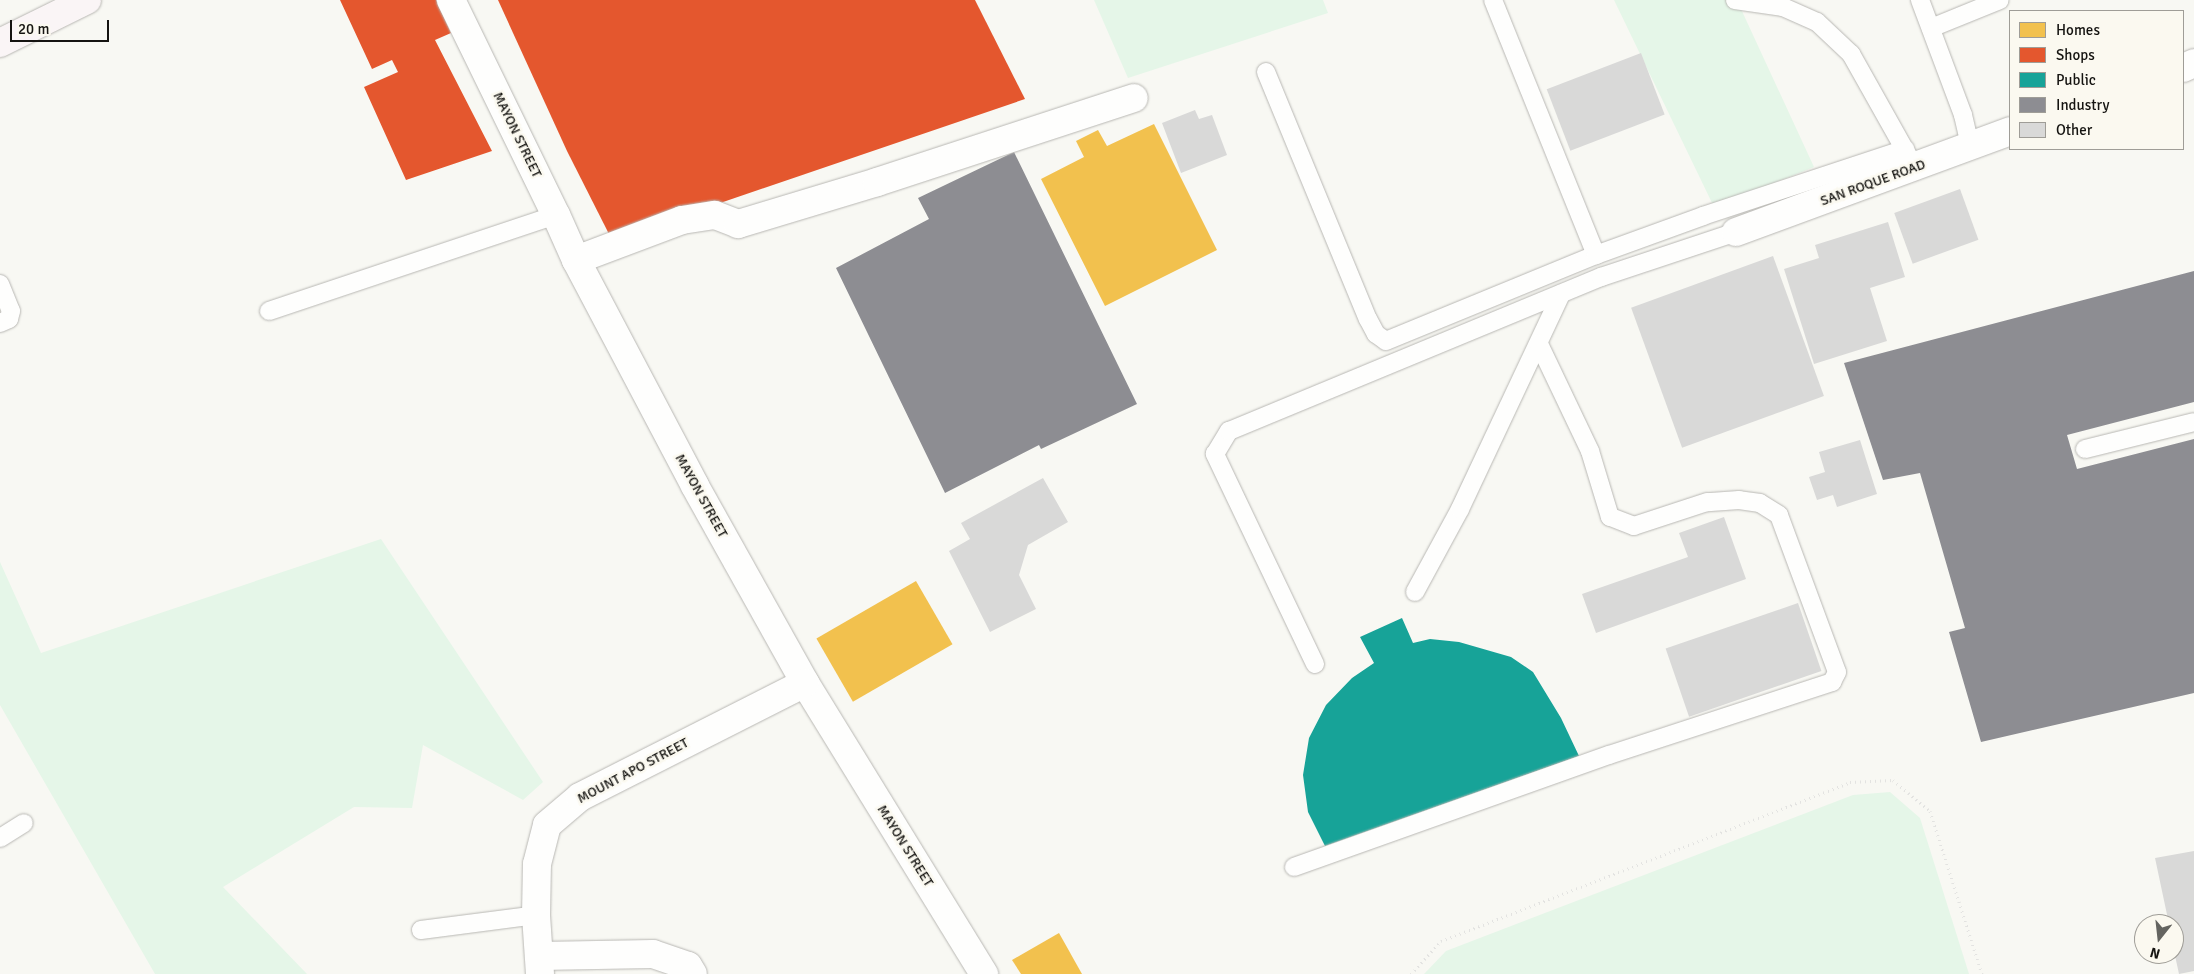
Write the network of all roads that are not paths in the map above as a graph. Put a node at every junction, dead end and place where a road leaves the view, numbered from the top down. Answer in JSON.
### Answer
{"nodes":[{"id":1,"x":87,"y":0,"type":"edge"},
{"id":2,"x":451,"y":0,"type":"edge"},
{"id":3,"x":1493,"y":0,"type":"edge"},
{"id":4,"x":1735,"y":0,"type":"edge"},
{"id":5,"x":1920,"y":0,"type":"edge"},
{"id":6,"x":2000,"y":0,"type":"edge"},
{"id":7,"x":1931,"y":28,"type":"junction"},
{"id":8,"x":0,"y":43,"type":"edge"},
{"id":9,"x":1266,"y":72,"type":"dead end"},
{"id":10,"x":1134,"y":98,"type":"dead end"},
{"id":11,"x":2009,"y":132,"type":"edge"},
{"id":12,"x":1970,"y":146,"type":"junction"},
{"id":13,"x":1910,"y":159,"type":"junction"},
{"id":14,"x":556,"y":215,"type":"junction"},
{"id":15,"x":1736,"y":232,"type":"joint"},
{"id":16,"x":1596,"y":255,"type":"junction"},
{"id":17,"x":576,"y":260,"type":"junction"},
{"id":18,"x":0,"y":284,"type":"edge"},
{"id":19,"x":1561,"y":294,"type":"junction"},
{"id":20,"x":269,"y":311,"type":"dead end"},
{"id":21,"x":0,"y":323,"type":"edge"},
{"id":22,"x":1539,"y":344,"type":"junction"},
{"id":23,"x":2194,"y":422,"type":"edge"},
{"id":24,"x":2085,"y":449,"type":"dead end"},
{"id":25,"x":1415,"y":592,"type":"dead end"},
{"id":26,"x":1315,"y":664,"type":"dead end"},
{"id":27,"x":805,"y":683,"type":"junction"},
{"id":28,"x":24,"y":823,"type":"dead end"},
{"id":29,"x":0,"y":838,"type":"edge"},
{"id":30,"x":1294,"y":867,"type":"dead end"},
{"id":31,"x":536,"y":915,"type":"junction"},
{"id":32,"x":421,"y":930,"type":"dead end"},
{"id":33,"x":540,"y":965,"type":"edge"},
{"id":34,"x":974,"y":969,"type":"edge"},
{"id":35,"x":693,"y":974,"type":"edge"}],
"edges":[{"from":1,"to":8,"type":"main road"},
{"from":2,"to":14,"type":"street","name":"MAYON STREET"},
{"from":3,"to":16,"type":"lane"},
{"from":4,"to":13,"type":"lane"},
{"from":5,"to":7,"type":"lane"},
{"from":6,"to":7,"type":"lane"},
{"from":7,"to":12,"type":"lane"},
{"from":9,"to":16,"type":"lane"},
{"from":10,"to":17,"type":"street"},
{"from":11,"to":12,"type":"street","name":"SAN ROQUE ROAD"},
{"from":12,"to":13,"type":"street","name":"SAN ROQUE ROAD"},
{"from":13,"to":15,"type":"street","name":"SAN ROQUE ROAD"},
{"from":13,"to":16,"type":"lane"},
{"from":14,"to":17,"type":"street","name":"MAYON STREET"},
{"from":14,"to":20,"type":"lane"},
{"from":15,"to":19,"type":"lane"},
{"from":17,"to":27,"type":"street","name":"MAYON STREET"},
{"from":18,"to":21,"type":"lane"},
{"from":19,"to":22,"type":"lane"},
{"from":19,"to":26,"type":"lane"},
{"from":22,"to":25,"type":"lane"},
{"from":22,"to":30,"type":"lane"},
{"from":23,"to":24,"type":"lane"},
{"from":27,"to":31,"type":"street","name":"MOUNT APO STREET"},
{"from":27,"to":34,"type":"street","name":"MAYON STREET"},
{"from":28,"to":29,"type":"lane"},
{"from":31,"to":32,"type":"lane"},
{"from":31,"to":33,"type":"street","name":"MOUNT APO STREET"},
{"from":33,"to":35,"type":"street"}]}
